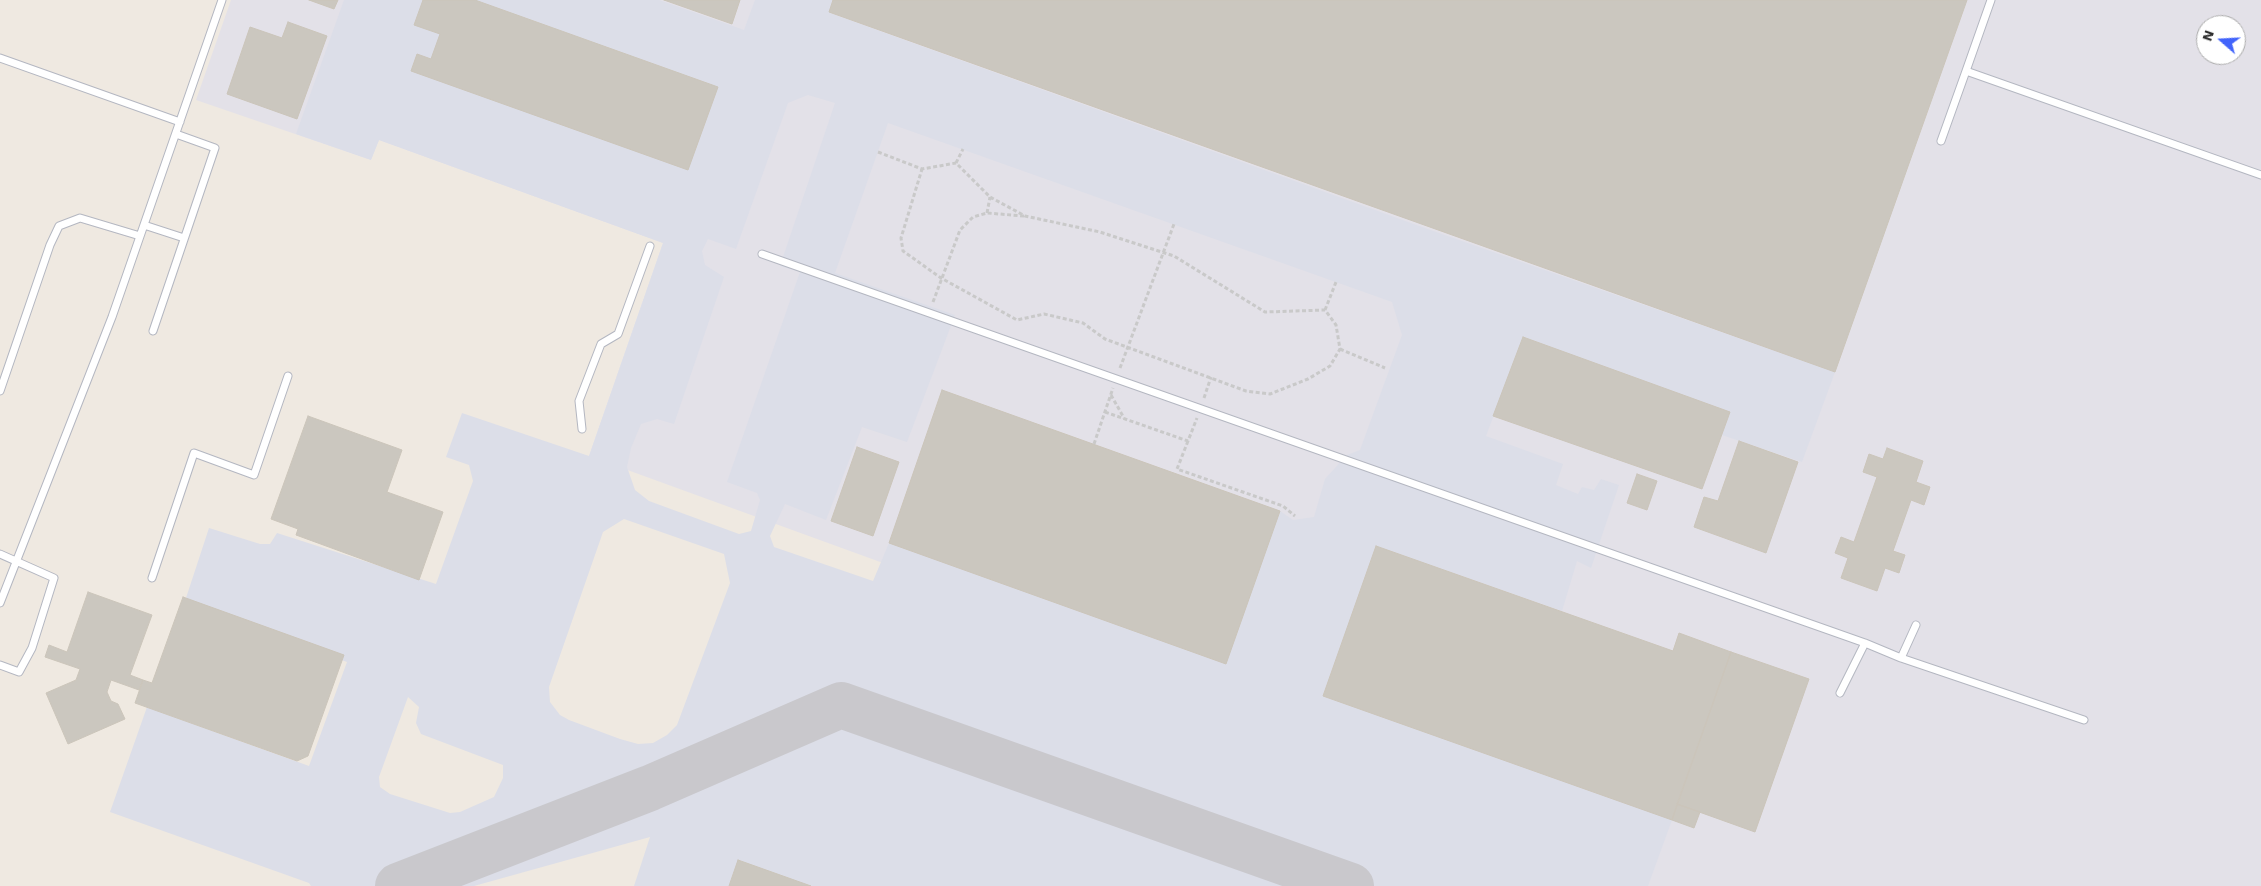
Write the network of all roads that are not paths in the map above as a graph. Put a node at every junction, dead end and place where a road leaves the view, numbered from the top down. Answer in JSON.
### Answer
{"nodes":[{"id":1,"x":222,"y":0,"type":"edge"},
{"id":2,"x":1991,"y":0,"type":"edge"},
{"id":3,"x":0,"y":58,"type":"edge"},
{"id":4,"x":1966,"y":71,"type":"junction"},
{"id":5,"x":180,"y":122,"type":"junction"},
{"id":6,"x":176,"y":134,"type":"junction"},
{"id":7,"x":1940,"y":141,"type":"dead end"},
{"id":8,"x":2261,"y":175,"type":"edge"},
{"id":9,"x":144,"y":225,"type":"junction"},
{"id":10,"x":140,"y":236,"type":"junction"},
{"id":11,"x":184,"y":238,"type":"junction"},
{"id":12,"x":650,"y":246,"type":"dead end"},
{"id":13,"x":762,"y":254,"type":"dead end"},
{"id":14,"x":153,"y":331,"type":"dead end"},
{"id":15,"x":288,"y":376,"type":"dead end"},
{"id":16,"x":0,"y":391,"type":"edge"},
{"id":17,"x":582,"y":428,"type":"dead end"},
{"id":18,"x":0,"y":554,"type":"edge"},
{"id":19,"x":17,"y":561,"type":"junction"},
{"id":20,"x":152,"y":578,"type":"dead end"},
{"id":21,"x":0,"y":603,"type":"edge"},
{"id":22,"x":1916,"y":625,"type":"dead end"},
{"id":23,"x":1865,"y":643,"type":"junction"},
{"id":24,"x":1901,"y":658,"type":"junction"},
{"id":25,"x":0,"y":665,"type":"edge"},
{"id":26,"x":1840,"y":693,"type":"dead end"},
{"id":27,"x":2084,"y":720,"type":"dead end"}],
"edges":[{"from":1,"to":5,"type":"lane"},
{"from":2,"to":4,"type":"lane"},
{"from":3,"to":5,"type":"lane"},
{"from":4,"to":7,"type":"lane"},
{"from":4,"to":8,"type":"lane"},
{"from":5,"to":6,"type":"lane"},
{"from":6,"to":9,"type":"lane"},
{"from":6,"to":11,"type":"lane"},
{"from":9,"to":10,"type":"lane"},
{"from":9,"to":11,"type":"lane"},
{"from":10,"to":16,"type":"lane"},
{"from":10,"to":19,"type":"lane"},
{"from":11,"to":14,"type":"lane"},
{"from":12,"to":17,"type":"lane"},
{"from":13,"to":23,"type":"lane"},
{"from":15,"to":20,"type":"lane"},
{"from":18,"to":19,"type":"lane"},
{"from":19,"to":21,"type":"lane"},
{"from":19,"to":25,"type":"lane"},
{"from":22,"to":24,"type":"lane"},
{"from":23,"to":24,"type":"lane"},
{"from":23,"to":26,"type":"lane"},
{"from":24,"to":27,"type":"lane"}]}
